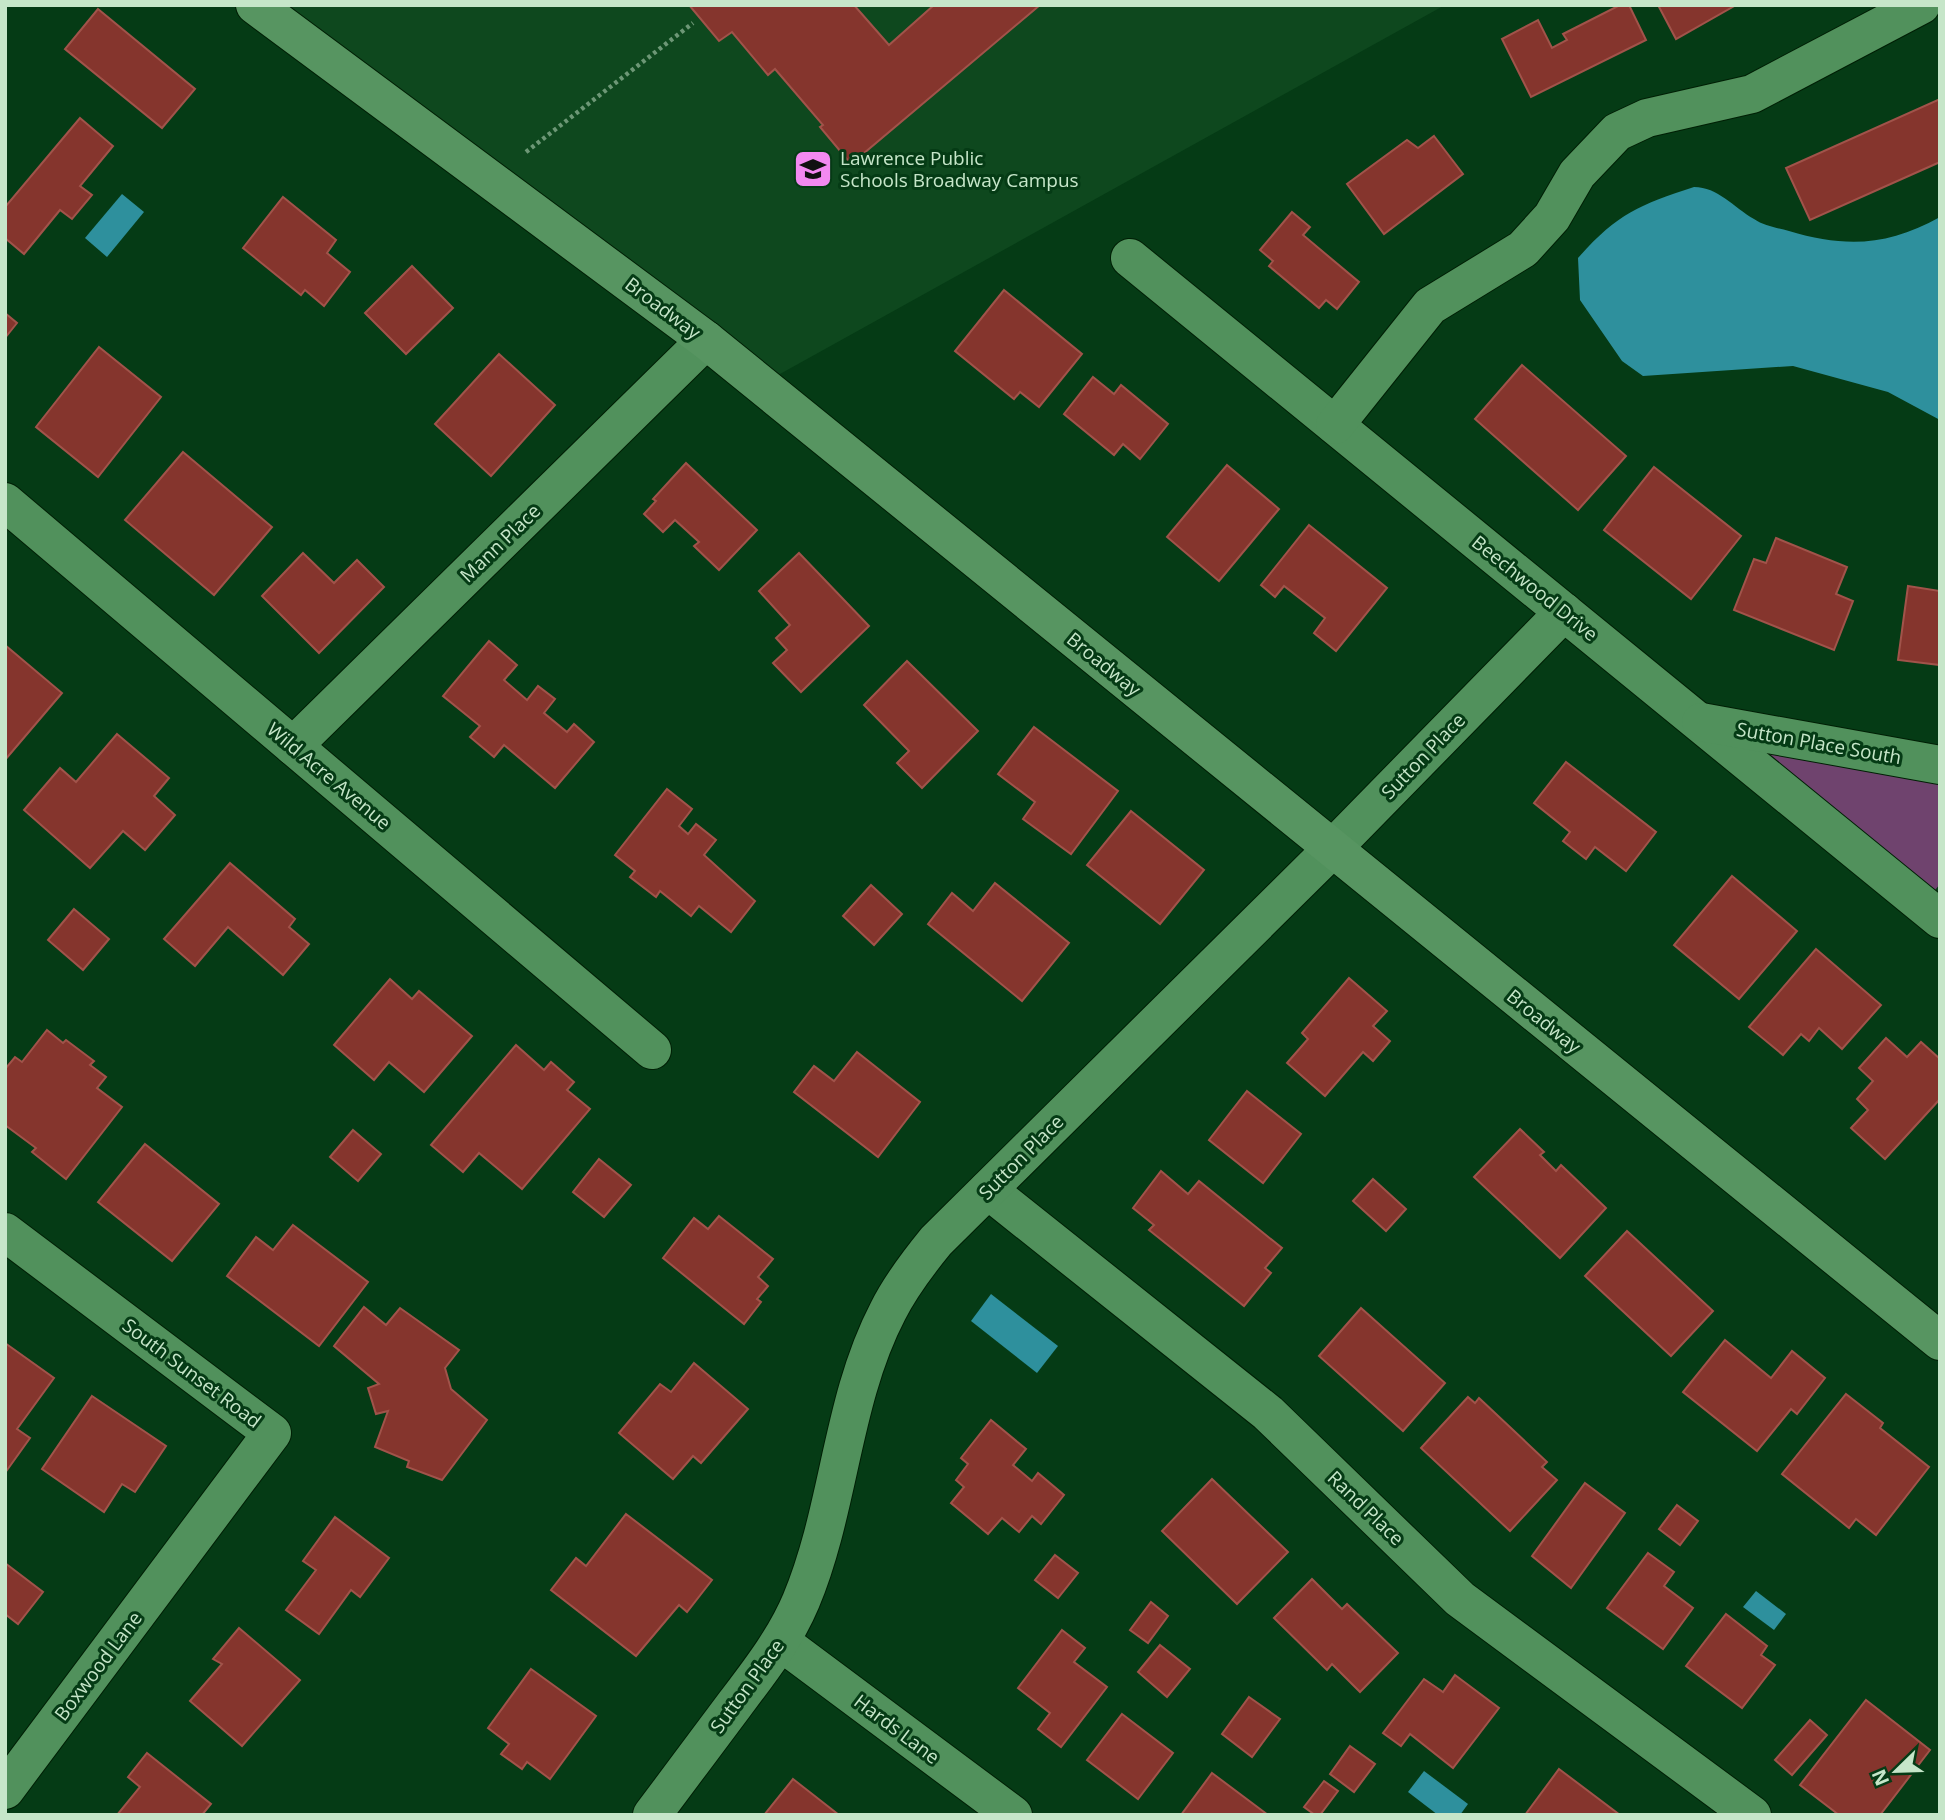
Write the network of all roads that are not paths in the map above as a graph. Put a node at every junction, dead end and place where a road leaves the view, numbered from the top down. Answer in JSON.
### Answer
{"nodes":[{"id":1,"x":255,"y":5,"type":"edge"},
{"id":2,"x":1921,"y":5,"type":"edge"},
{"id":3,"x":1130,"y":257,"type":"dead end"},
{"id":4,"x":706,"y":340,"type":"junction"},
{"id":5,"x":1335,"y":425,"type":"junction"},
{"id":6,"x":5,"y":502,"type":"edge"},
{"id":7,"x":1564,"y":612,"type":"junction"},
{"id":8,"x":1699,"y":722,"type":"junction"},
{"id":9,"x":293,"y":746,"type":"junction"},
{"id":10,"x":1940,"y":765,"type":"edge"},
{"id":11,"x":1331,"y":850,"type":"junction"},
{"id":12,"x":1934,"y":903,"type":"edge"},
{"id":13,"x":652,"y":1050,"type":"dead end"},
{"id":14,"x":988,"y":1190,"type":"junction"},
{"id":15,"x":5,"y":1233,"type":"edge"},
{"id":16,"x":1940,"y":1341,"type":"edge"},
{"id":17,"x":191,"y":1541,"type":"joint"},
{"id":18,"x":781,"y":1642,"type":"junction"},
{"id":19,"x":5,"y":1790,"type":"edge"},
{"id":20,"x":652,"y":1815,"type":"edge"},
{"id":21,"x":1013,"y":1815,"type":"edge"},
{"id":22,"x":1752,"y":1815,"type":"edge"}],
"edges":[{"from":1,"to":4,"type":"main road","name":"Broadway"},
{"from":2,"to":5,"type":"street"},
{"from":3,"to":5,"type":"street","name":"Beechwood Drive"},
{"from":4,"to":9,"type":"street","name":"Mann Place"},
{"from":4,"to":11,"type":"main road","name":"Broadway"},
{"from":5,"to":7,"type":"street","name":"Beechwood Drive"},
{"from":6,"to":9,"type":"street","name":"Wild Acre Avenue"},
{"from":7,"to":8,"type":"street","name":"Beechwood Drive"},
{"from":7,"to":11,"type":"street","name":"Sutton Place"},
{"from":8,"to":10,"type":"street","name":"Sutton Place South"},
{"from":8,"to":12,"type":"street","name":"Beechwood Drive"},
{"from":9,"to":13,"type":"street","name":"Wild Acre Avenue"},
{"from":11,"to":14,"type":"street","name":"Sutton Place"},
{"from":11,"to":16,"type":"main road","name":"Broadway"},
{"from":14,"to":18,"type":"street","name":"Sutton Place"},
{"from":14,"to":22,"type":"street","name":"Rand Place"},
{"from":15,"to":17,"type":"street","name":"South Sunset Road"},
{"from":17,"to":19,"type":"street","name":"Boxwood Lane"},
{"from":18,"to":20,"type":"street","name":"Sutton Place"},
{"from":18,"to":21,"type":"street","name":"Hards Lane"}]}
